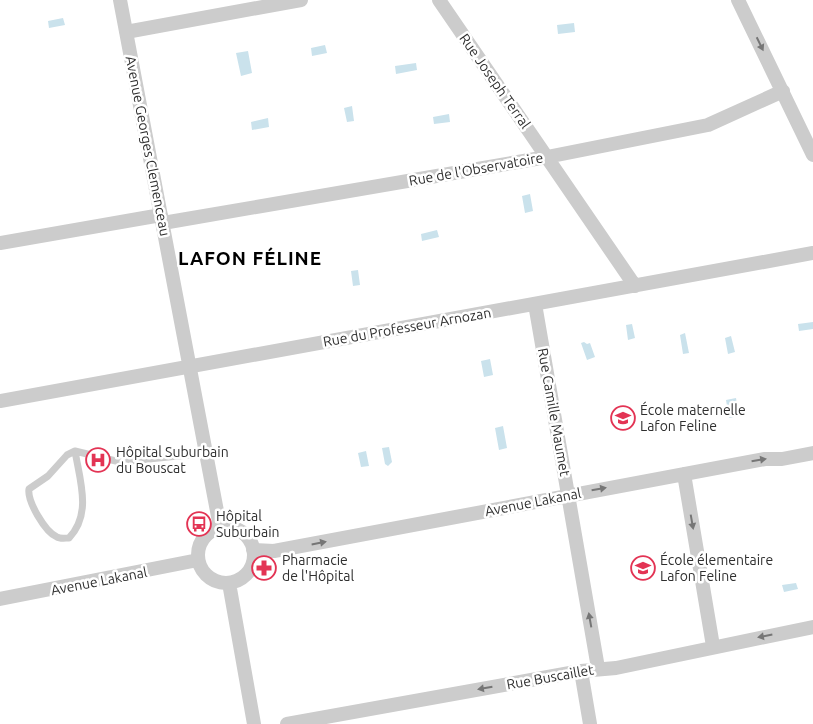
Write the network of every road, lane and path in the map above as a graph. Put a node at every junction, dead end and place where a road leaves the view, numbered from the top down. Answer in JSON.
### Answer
{"nodes":[{"id":1,"x":120,"y":0,"type":"edge"},
{"id":2,"x":302,"y":0,"type":"edge"},
{"id":3,"x":439,"y":0,"type":"edge"},
{"id":4,"x":738,"y":0,"type":"edge"},
{"id":5,"x":126,"y":32,"type":"junction"},
{"id":6,"x":783,"y":91,"type":"junction"},
{"id":7,"x":813,"y":155,"type":"edge"},
{"id":8,"x":547,"y":156,"type":"junction"},
{"id":9,"x":162,"y":219,"type":"junction"},
{"id":10,"x":0,"y":243,"type":"edge"},
{"id":11,"x":813,"y":254,"type":"edge"},
{"id":12,"x":635,"y":286,"type":"junction"},
{"id":13,"x":535,"y":304,"type":"junction"},
{"id":14,"x":190,"y":366,"type":"junction"},
{"id":15,"x":0,"y":401,"type":"edge"},
{"id":16,"x":75,"y":451,"type":"junction"},
{"id":17,"x":206,"y":453,"type":"junction"},
{"id":18,"x":813,"y":453,"type":"edge"},
{"id":19,"x":684,"y":474,"type":"junction"},
{"id":20,"x":568,"y":495,"type":"junction"},
{"id":21,"x":220,"y":527,"type":"junction"},
{"id":22,"x":254,"y":550,"type":"junction"},
{"id":23,"x":198,"y":560,"type":"junction"},
{"id":24,"x":229,"y":583,"type":"junction"},
{"id":25,"x":0,"y":599,"type":"edge"},
{"id":26,"x":813,"y":627,"type":"edge"},
{"id":27,"x":713,"y":646,"type":"junction"},
{"id":28,"x":598,"y":668,"type":"junction"},
{"id":29,"x":581,"y":671,"type":"junction"},
{"id":30,"x":254,"y":724,"type":"edge"},
{"id":31,"x":287,"y":724,"type":"edge"},
{"id":32,"x":590,"y":724,"type":"edge"}],
"edges":[{"from":1,"to":5,"type":"street","name":"Avenue Georges Clemenceau"},
{"from":2,"to":5,"type":"street"},
{"from":3,"to":8,"type":"street","name":"Rue Joseph Terral"},
{"from":4,"to":6,"type":"street","one_way":true},
{"from":5,"to":9,"type":"street","name":"Avenue Georges Clemenceau"},
{"from":6,"to":7,"type":"street"},
{"from":6,"to":8,"type":"street","name":"Rue de l'Observatoire"},
{"from":8,"to":9,"type":"street","name":"Rue de l'Observatoire"},
{"from":8,"to":12,"type":"street","name":"Rue Joseph Terral"},
{"from":9,"to":10,"type":"street","name":"Rue de l'Observatoire"},
{"from":9,"to":14,"type":"street","name":"Avenue Georges Clemenceau"},
{"from":11,"to":12,"type":"street","name":"Rue du Professeur Arnozan"},
{"from":12,"to":13,"type":"street","name":"Rue du Professeur Arnozan"},
{"from":13,"to":14,"type":"street","name":"Rue du Professeur Arnozan"},
{"from":13,"to":20,"type":"street","name":"Rue Camille Maumet"},
{"from":14,"to":15,"type":"street","name":"Rue du Professeur Arnozan"},
{"from":14,"to":17,"type":"street","name":"Avenue Georges Clemenceau"},
{"from":16,"to":16,"type":"lane"},
{"from":16,"to":17,"type":"lane"},
{"from":17,"to":21,"type":"street","name":"Avenue Georges Clemenceau"},
{"from":19,"to":18,"type":"street","name":"Avenue Lakanal","one_way":true},
{"from":20,"to":19,"type":"street","name":"Avenue Lakanal","one_way":true},
{"from":19,"to":27,"type":"street","one_way":true},
{"from":22,"to":20,"type":"street","name":"Avenue Lakanal","one_way":true},
{"from":28,"to":20,"type":"street","name":"Rue Camille Maumet","one_way":true},
{"from":21,"to":22,"type":"street"},
{"from":21,"to":23,"type":"street"},
{"from":22,"to":24,"type":"street"},
{"from":23,"to":24,"type":"street"},
{"from":23,"to":25,"type":"street","name":"Avenue Lakanal"},
{"from":24,"to":30,"type":"street"},
{"from":26,"to":27,"type":"street","name":"Rue Buscaillet","one_way":true},
{"from":27,"to":28,"type":"street","name":"Rue Buscaillet"},
{"from":28,"to":29,"type":"street","name":"Rue Buscaillet"},
{"from":29,"to":31,"type":"street","name":"Rue Buscaillet","one_way":true},
{"from":29,"to":32,"type":"street"}]}
